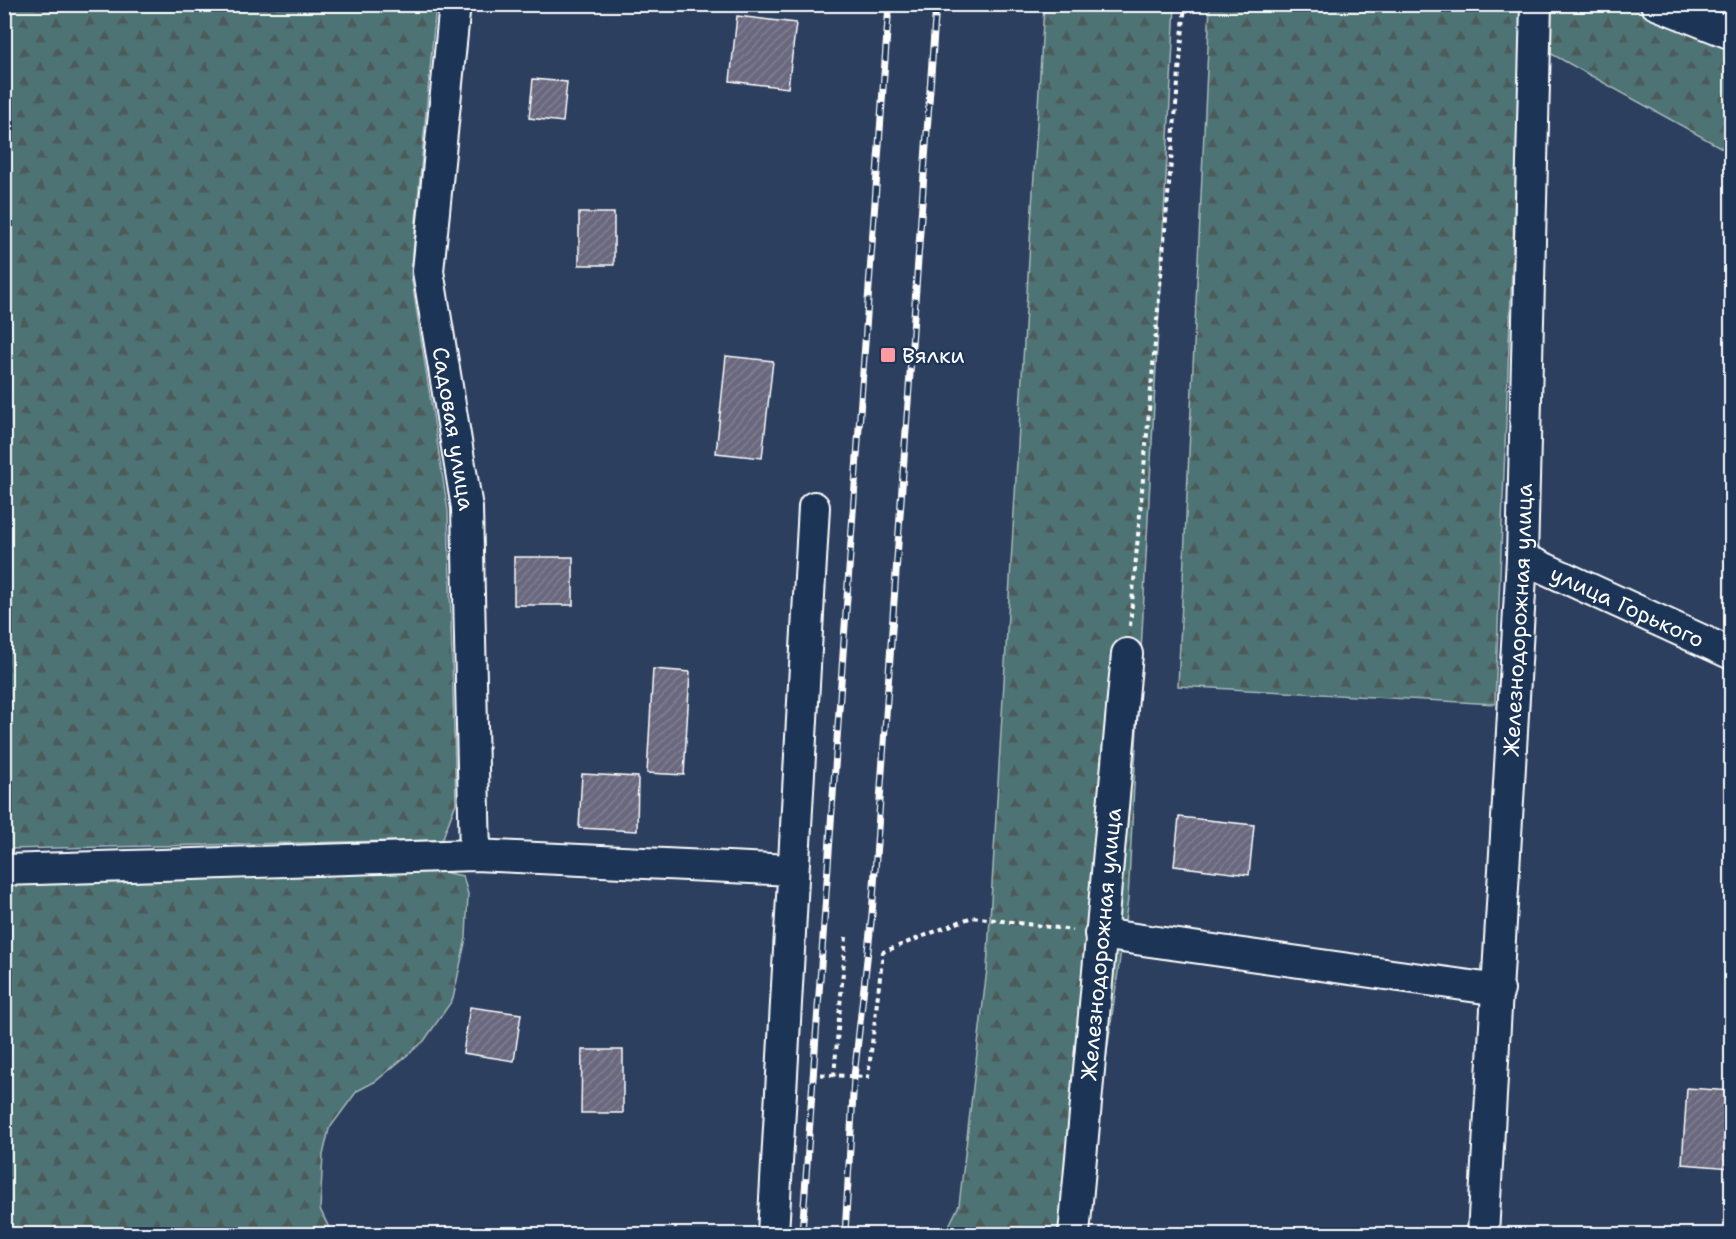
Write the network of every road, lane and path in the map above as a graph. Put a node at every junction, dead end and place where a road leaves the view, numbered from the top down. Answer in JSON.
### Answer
{"nodes":[{"id":1,"x":455,"y":4,"type":"edge"},
{"id":2,"x":1185,"y":4,"type":"edge"},
{"id":3,"x":1536,"y":4,"type":"edge"},
{"id":4,"x":1656,"y":4,"type":"edge"},
{"id":5,"x":1731,"y":34,"type":"edge"},
{"id":6,"x":814,"y":507,"type":"dead end"},
{"id":7,"x":1522,"y":558,"type":"junction"},
{"id":8,"x":1128,"y":654,"type":"joint"},
{"id":9,"x":1731,"y":654,"type":"edge"},
{"id":10,"x":474,"y":855,"type":"junction"},
{"id":11,"x":4,"y":870,"type":"edge"},
{"id":12,"x":793,"y":870,"type":"junction"},
{"id":13,"x":1100,"y":934,"type":"junction"},
{"id":14,"x":846,"y":937,"type":"dead end"},
{"id":15,"x":1499,"y":990,"type":"junction"},
{"id":16,"x":804,"y":1072,"type":"dead end"},
{"id":17,"x":834,"y":1076,"type":"junction"},
{"id":18,"x":773,"y":1234,"type":"edge"},
{"id":19,"x":1074,"y":1234,"type":"edge"},
{"id":20,"x":1483,"y":1234,"type":"edge"}],
"edges":[{"from":1,"to":10,"type":"street","name":"Садовая улица"},
{"from":2,"to":8,"type":"path"},
{"from":3,"to":7,"type":"street","name":"Железнодорожная улица"},
{"from":4,"to":5,"type":"street"},
{"from":6,"to":12,"type":"street"},
{"from":7,"to":9,"type":"street","name":"улица Горького"},
{"from":7,"to":15,"type":"street","name":"Железнодорожная улица"},
{"from":8,"to":13,"type":"street","name":"Железнодорожная улица"},
{"from":10,"to":11,"type":"street"},
{"from":10,"to":12,"type":"street"},
{"from":12,"to":18,"type":"street"},
{"from":13,"to":15,"type":"street"},
{"from":13,"to":17,"type":"path"},
{"from":13,"to":19,"type":"street","name":"Железнодорожная улица"},
{"from":14,"to":17,"type":"path"},
{"from":15,"to":20,"type":"street","name":"Железнодорожная улица"},
{"from":16,"to":17,"type":"path"}]}
